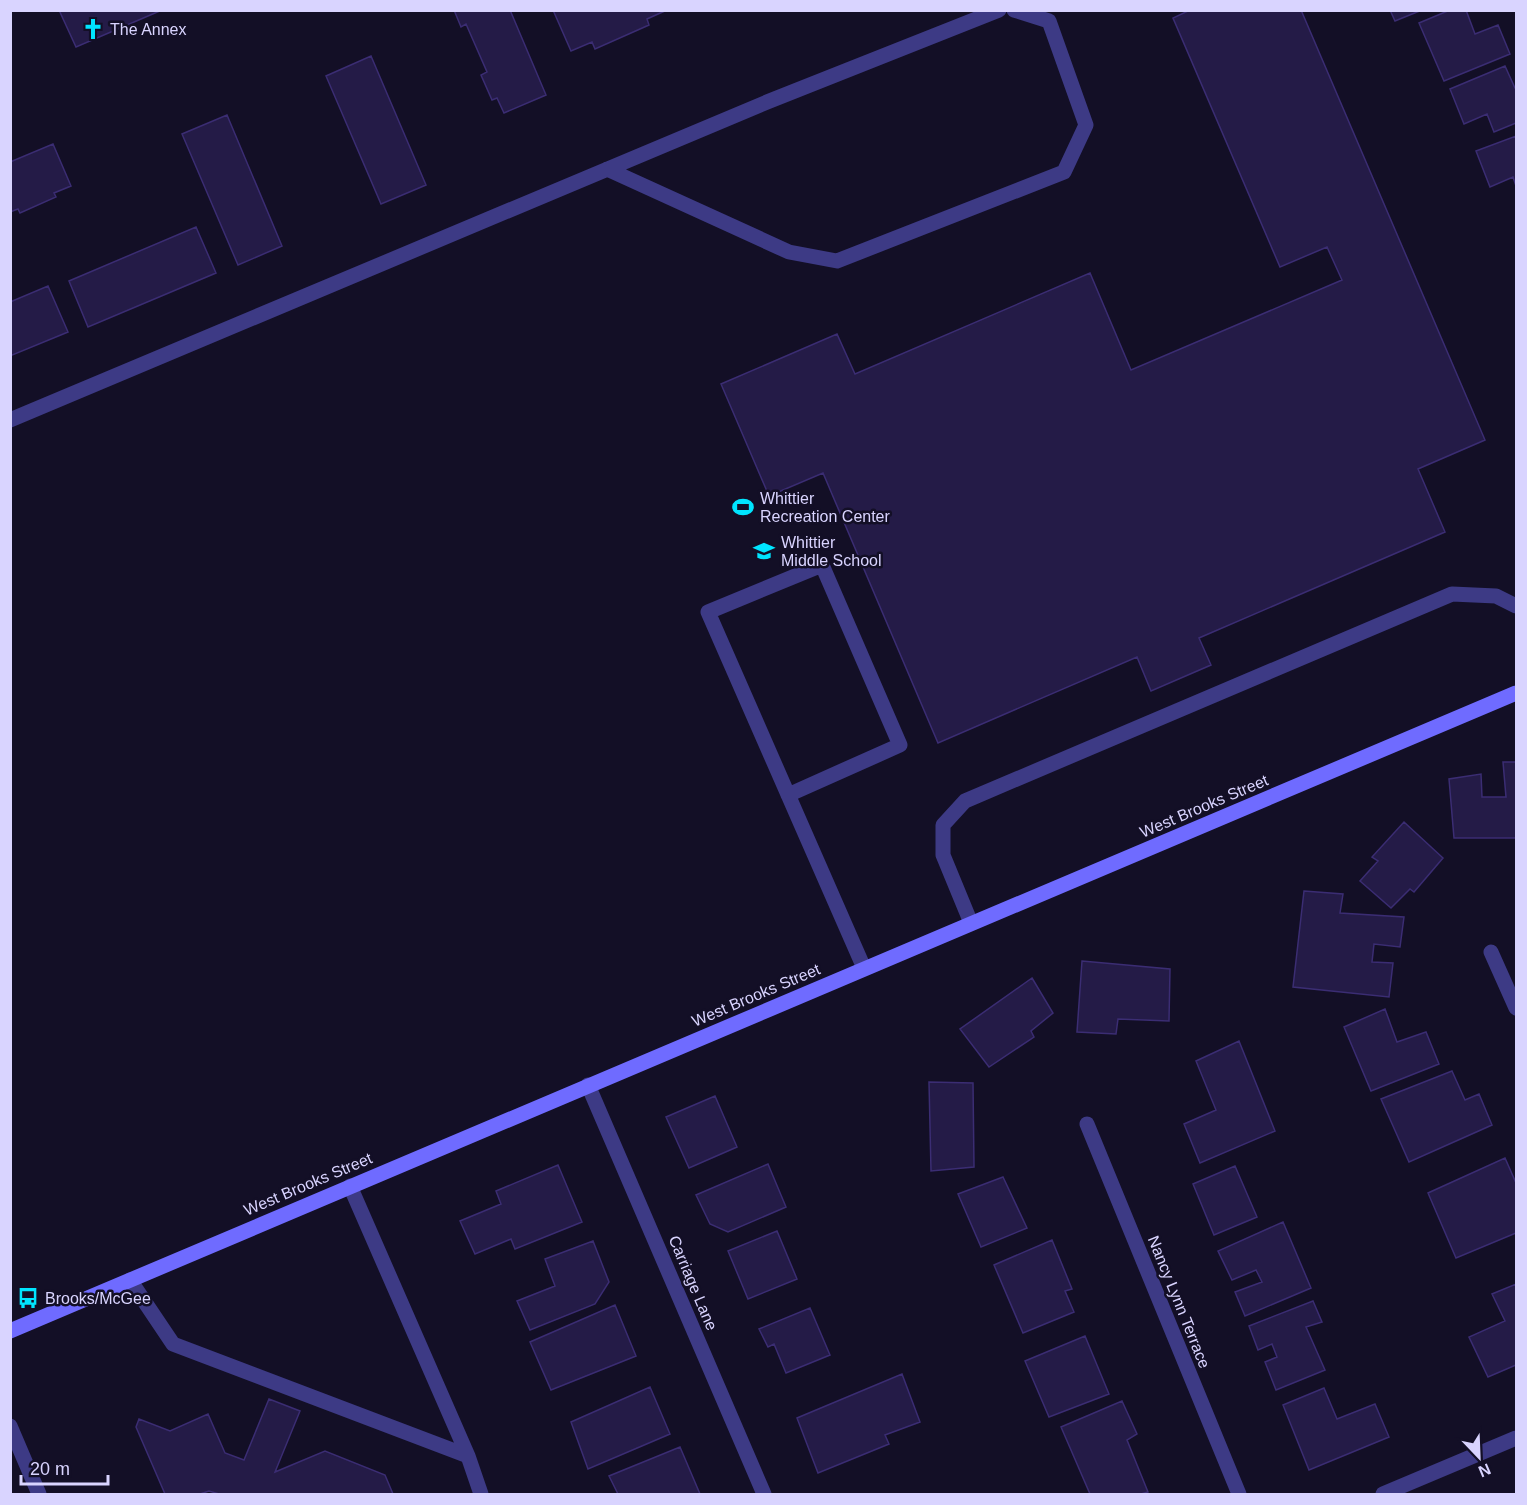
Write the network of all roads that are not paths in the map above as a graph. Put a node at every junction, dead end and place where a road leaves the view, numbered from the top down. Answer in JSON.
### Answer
{"nodes":[{"id":1,"x":999,"y":10,"type":"edge"},
{"id":2,"x":1014,"y":10,"type":"edge"},
{"id":3,"x":606,"y":169,"type":"junction"},
{"id":4,"x":10,"y":420,"type":"edge"},
{"id":5,"x":1516,"y":606,"type":"edge"},
{"id":6,"x":1516,"y":693,"type":"edge"},
{"id":7,"x":788,"y":795,"type":"junction"},
{"id":8,"x":971,"y":923,"type":"junction"},
{"id":9,"x":1491,"y":952,"type":"dead end"},
{"id":10,"x":864,"y":968,"type":"junction"},
{"id":11,"x":1516,"y":1008,"type":"edge"},
{"id":12,"x":588,"y":1085,"type":"junction"},
{"id":13,"x":1087,"y":1124,"type":"dead end"},
{"id":14,"x":350,"y":1186,"type":"junction"},
{"id":15,"x":130,"y":1280,"type":"junction"},
{"id":16,"x":10,"y":1331,"type":"edge"},
{"id":17,"x":10,"y":1426,"type":"edge"},
{"id":18,"x":1516,"y":1438,"type":"edge"},
{"id":19,"x":468,"y":1456,"type":"junction"},
{"id":20,"x":39,"y":1494,"type":"edge"},
{"id":21,"x":481,"y":1494,"type":"edge"},
{"id":22,"x":764,"y":1494,"type":"edge"},
{"id":23,"x":1239,"y":1494,"type":"edge"},
{"id":24,"x":1383,"y":1494,"type":"edge"}],
"edges":[{"from":1,"to":3,"type":"street"},
{"from":2,"to":3,"type":"street"},
{"from":3,"to":4,"type":"street"},
{"from":5,"to":8,"type":"street"},
{"from":6,"to":8,"type":"street","name":"West Brooks Street"},
{"from":7,"to":7,"type":"street"},
{"from":7,"to":10,"type":"street"},
{"from":8,"to":10,"type":"street","name":"West Brooks Street"},
{"from":9,"to":11,"type":"street"},
{"from":10,"to":12,"type":"street","name":"West Brooks Street"},
{"from":12,"to":14,"type":"street","name":"West Brooks Street"},
{"from":12,"to":22,"type":"street","name":"Carriage Lane"},
{"from":13,"to":23,"type":"street","name":"Nancy Lynn Terrace"},
{"from":14,"to":15,"type":"street","name":"West Brooks Street"},
{"from":14,"to":19,"type":"street"},
{"from":15,"to":16,"type":"street","name":"West Brooks Street"},
{"from":15,"to":19,"type":"street"},
{"from":17,"to":20,"type":"street"},
{"from":18,"to":24,"type":"street"},
{"from":19,"to":21,"type":"street"}]}
